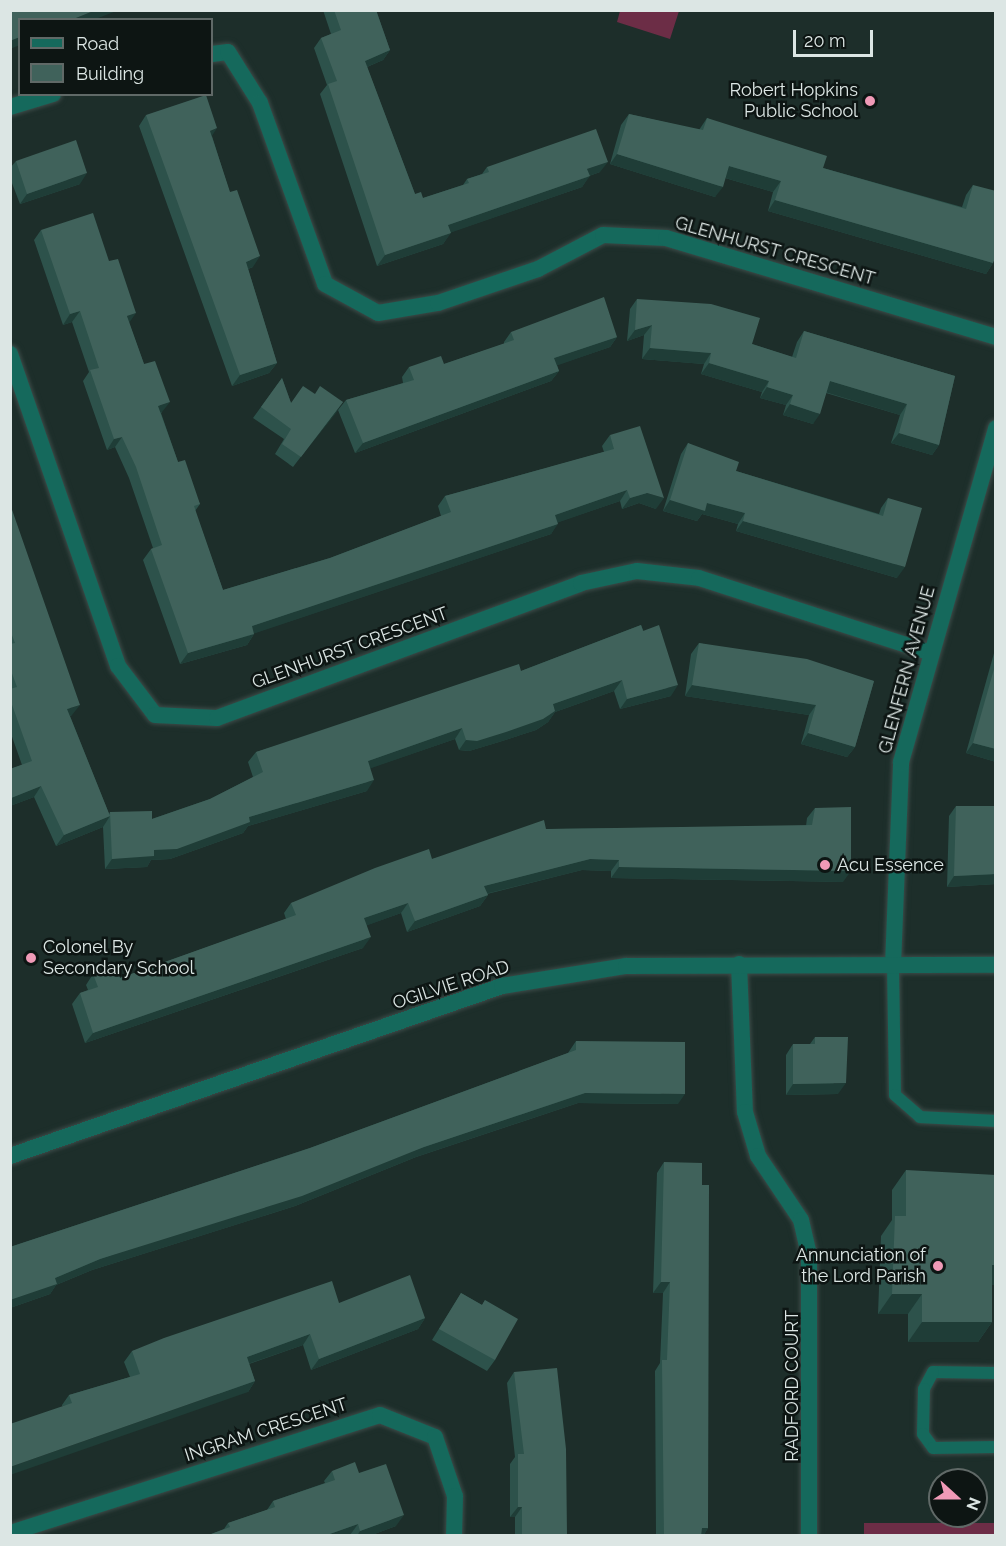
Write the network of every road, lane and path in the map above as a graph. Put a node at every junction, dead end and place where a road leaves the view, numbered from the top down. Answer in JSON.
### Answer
{"nodes":[{"id":1,"x":213,"y":54,"type":"edge"},
{"id":2,"x":46,"y":96,"type":"edge"},
{"id":3,"x":10,"y":107,"type":"edge"},
{"id":4,"x":996,"y":337,"type":"edge"},
{"id":5,"x":10,"y":354,"type":"edge"},
{"id":6,"x":996,"y":428,"type":"edge"},
{"id":7,"x":931,"y":653,"type":"junction"},
{"id":8,"x":739,"y":964,"type":"junction"},
{"id":9,"x":996,"y":964,"type":"edge"},
{"id":10,"x":893,"y":965,"type":"junction"},
{"id":11,"x":996,"y":1121,"type":"edge"},
{"id":12,"x":10,"y":1156,"type":"edge"},
{"id":13,"x":996,"y":1373,"type":"edge"},
{"id":14,"x":996,"y":1448,"type":"edge"},
{"id":15,"x":10,"y":1533,"type":"edge"},
{"id":16,"x":454,"y":1536,"type":"edge"},
{"id":17,"x":809,"y":1536,"type":"edge"}],
"edges":[{"from":1,"to":4,"type":"street","name":"GLENHURST CRESCENT"},
{"from":2,"to":3,"type":"street"},
{"from":5,"to":7,"type":"street","name":"GLENHURST CRESCENT"},
{"from":6,"to":7,"type":"street","name":"GLENFERN AVENUE"},
{"from":7,"to":10,"type":"street","name":"GLENFERN AVENUE"},
{"from":8,"to":10,"type":"street","name":"OGILVIE ROAD"},
{"from":8,"to":12,"type":"street","name":"OGILVIE ROAD"},
{"from":8,"to":17,"type":"street","name":"RADFORD COURT"},
{"from":9,"to":10,"type":"street","name":"OGILVIE ROAD"},
{"from":10,"to":11,"type":"lane"},
{"from":13,"to":14,"type":"lane"},
{"from":15,"to":16,"type":"street","name":"INGRAM CRESCENT"}]}
